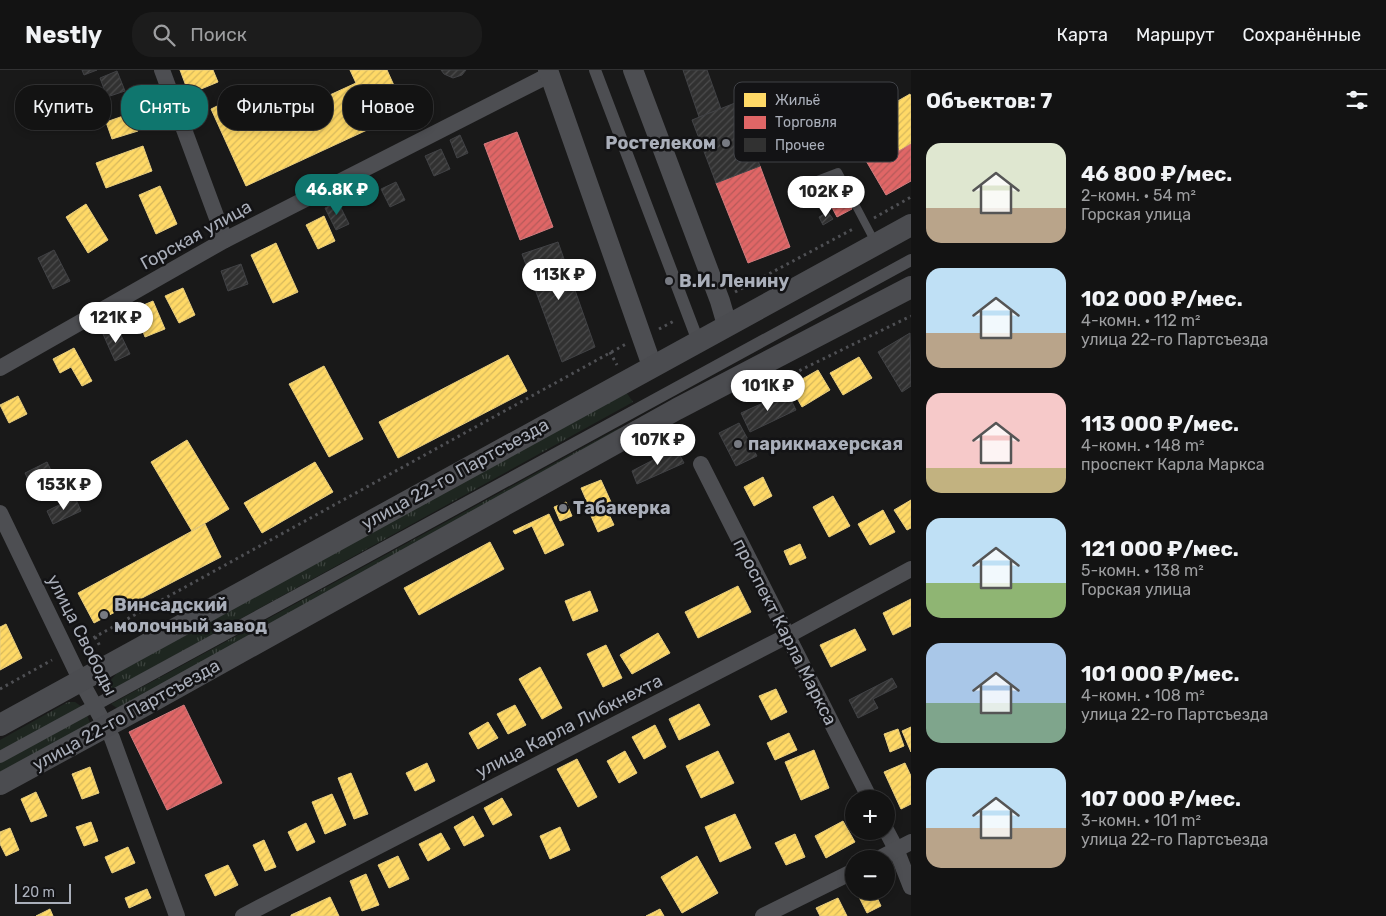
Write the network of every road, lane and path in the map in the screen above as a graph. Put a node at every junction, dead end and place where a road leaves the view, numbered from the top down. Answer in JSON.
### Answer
{"nodes":[{"id":1,"x":162,"y":70,"type":"edge"},
{"id":2,"x":596,"y":70,"type":"edge"},
{"id":3,"x":633,"y":70,"type":"edge"},
{"id":4,"x":548,"y":72,"type":"edge"},
{"id":5,"x":799,"y":187,"type":"dead end"},
{"id":6,"x":911,"y":198,"type":"edge"},
{"id":7,"x":865,"y":223,"type":"junction"},
{"id":8,"x":911,"y":224,"type":"edge"},
{"id":9,"x":225,"y":240,"type":"junction"},
{"id":10,"x":876,"y":244,"type":"junction"},
{"id":11,"x":911,"y":260,"type":"edge"},
{"id":12,"x":911,"y":287,"type":"edge"},
{"id":13,"x":720,"y":300,"type":"junction"},
{"id":14,"x":688,"y":314,"type":"junction"},
{"id":15,"x":727,"y":325,"type":"junction"},
{"id":16,"x":642,"y":337,"type":"junction"},
{"id":17,"x":698,"y":341,"type":"junction"},
{"id":18,"x":652,"y":366,"type":"junction"},
{"id":19,"x":0,"y":368,"type":"edge"},
{"id":20,"x":701,"y":464,"type":"dead end"},
{"id":21,"x":0,"y":513,"type":"edge"},
{"id":22,"x":911,"y":568,"type":"edge"},
{"id":23,"x":787,"y":636,"type":"junction"},
{"id":24,"x":67,"y":653,"type":"junction"},
{"id":25,"x":81,"y":681,"type":"junction"},
{"id":26,"x":0,"y":689,"type":"edge"},
{"id":27,"x":94,"y":706,"type":"junction"},
{"id":28,"x":0,"y":725,"type":"edge"},
{"id":29,"x":106,"y":726,"type":"junction"},
{"id":30,"x":0,"y":757,"type":"edge"},
{"id":31,"x":0,"y":784,"type":"edge"},
{"id":32,"x":865,"y":790,"type":"edge"},
{"id":33,"x":891,"y":840,"type":"edge"},
{"id":34,"x":911,"y":842,"type":"edge"},
{"id":35,"x":896,"y":850,"type":"junction"},
{"id":36,"x":845,"y":875,"type":"edge"},
{"id":37,"x":911,"y":887,"type":"edge"},
{"id":38,"x":177,"y":916,"type":"edge"},
{"id":39,"x":243,"y":916,"type":"edge"},
{"id":40,"x":763,"y":916,"type":"edge"}],
"edges":[{"from":1,"to":9,"type":"street"},
{"from":2,"to":14,"type":"street"},
{"from":3,"to":13,"type":"street"},
{"from":4,"to":9,"type":"street","name":"Горская улица"},
{"from":4,"to":16,"type":"street"},
{"from":5,"to":7,"type":"lane"},
{"from":6,"to":7,"type":"path"},
{"from":7,"to":10,"type":"lane"},
{"from":7,"to":13,"type":"path"},
{"from":8,"to":10,"type":"main road","name":"улица 22-го Партсъезда"},
{"from":9,"to":19,"type":"street","name":"Горская улица"},
{"from":10,"to":15,"type":"main road","name":"улица 22-го Партсъезда"},
{"from":11,"to":27,"type":"street"},
{"from":12,"to":29,"type":"main road","name":"улица 22-го Партсъезда"},
{"from":13,"to":15,"type":"street"},
{"from":14,"to":16,"type":"path"},
{"from":14,"to":17,"type":"street"},
{"from":15,"to":17,"type":"main road","name":"улица 22-го Партсъезда"},
{"from":16,"to":18,"type":"street"},
{"from":16,"to":24,"type":"path"},
{"from":17,"to":18,"type":"main road","name":"улица 22-го Партсъезда"},
{"from":18,"to":25,"type":"main road","name":"улица 22-го Партсъезда"},
{"from":20,"to":23,"type":"street","name":"проспект Карла Маркса"},
{"from":21,"to":24,"type":"street","name":"улица Свободы"},
{"from":22,"to":23,"type":"street","name":"улица Карла Либкнехта"},
{"from":23,"to":32,"type":"street","name":"проспект Карла Маркса"},
{"from":23,"to":39,"type":"street","name":"улица Карла Либкнехта"},
{"from":24,"to":25,"type":"street","name":"улица Свободы"},
{"from":24,"to":26,"type":"path"},
{"from":25,"to":27,"type":"street","name":"улица Свободы"},
{"from":25,"to":28,"type":"main road","name":"улица 22-го Партсъезда"},
{"from":27,"to":29,"type":"street","name":"улица Свободы"},
{"from":27,"to":30,"type":"street"},
{"from":29,"to":31,"type":"main road","name":"улица 22-го Партсъезда"},
{"from":29,"to":38,"type":"street","name":"улица Свободы"},
{"from":33,"to":35,"type":"street"},
{"from":34,"to":35,"type":"street"},
{"from":35,"to":37,"type":"street"},
{"from":36,"to":40,"type":"street"}]}
